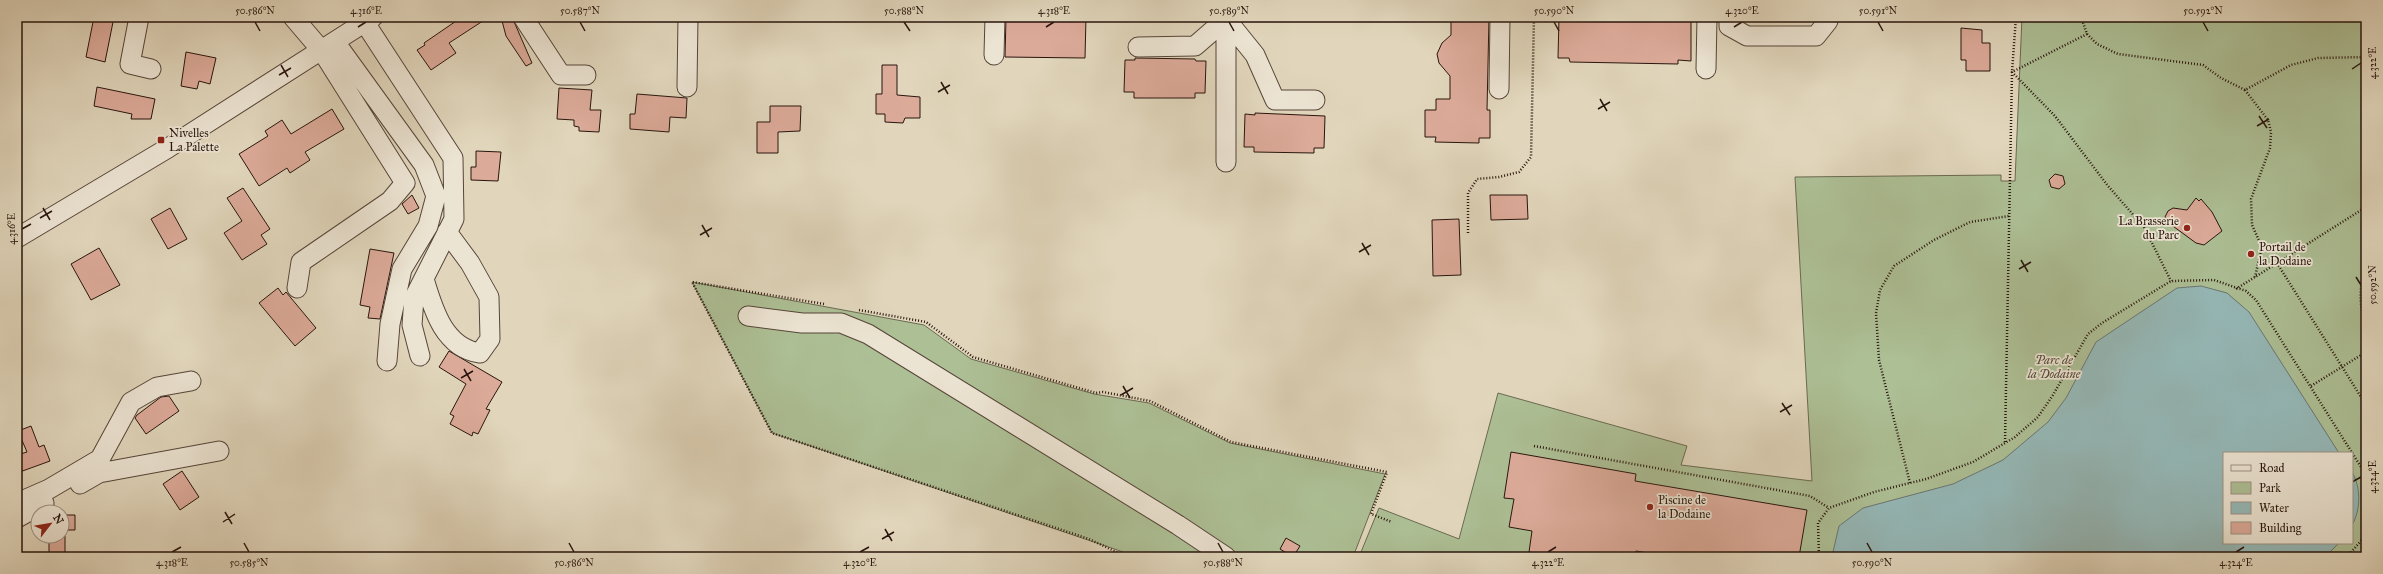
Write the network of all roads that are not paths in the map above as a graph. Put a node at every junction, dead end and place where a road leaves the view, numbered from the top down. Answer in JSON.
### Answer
{"nodes":[{"id":1,"x":139,"y":17,"type":"edge"},
{"id":2,"x":293,"y":17,"type":"edge"},
{"id":3,"x":523,"y":17,"type":"edge"},
{"id":4,"x":688,"y":17,"type":"edge"},
{"id":5,"x":995,"y":17,"type":"edge"},
{"id":6,"x":1500,"y":17,"type":"edge"},
{"id":7,"x":1707,"y":17,"type":"edge"},
{"id":8,"x":1729,"y":17,"type":"edge"},
{"id":9,"x":1828,"y":17,"type":"edge"},
{"id":10,"x":1227,"y":18,"type":"edge"},
{"id":11,"x":369,"y":20,"type":"edge"},
{"id":12,"x":328,"y":46,"type":"junction"},
{"id":13,"x":1138,"y":47,"type":"dead end"},
{"id":14,"x":994,"y":55,"type":"dead end"},
{"id":15,"x":151,"y":69,"type":"dead end"},
{"id":16,"x":1706,"y":69,"type":"dead end"},
{"id":17,"x":586,"y":76,"type":"dead end"},
{"id":18,"x":687,"y":87,"type":"dead end"},
{"id":19,"x":1499,"y":89,"type":"dead end"},
{"id":20,"x":1315,"y":100,"type":"dead end"},
{"id":21,"x":1226,"y":162,"type":"dead end"},
{"id":22,"x":448,"y":232,"type":"junction"},
{"id":23,"x":17,"y":238,"type":"edge"},
{"id":24,"x":424,"y":279,"type":"junction"},
{"id":25,"x":297,"y":288,"type":"dead end"},
{"id":26,"x":748,"y":316,"type":"dead end"},
{"id":27,"x":420,"y":356,"type":"dead end"},
{"id":28,"x":387,"y":361,"type":"dead end"},
{"id":29,"x":191,"y":381,"type":"dead end"},
{"id":30,"x":219,"y":451,"type":"dead end"},
{"id":31,"x":17,"y":503,"type":"edge"},
{"id":32,"x":17,"y":518,"type":"edge"},
{"id":33,"x":1226,"y":557,"type":"edge"}],
"edges":[{"from":1,"to":15,"type":"street"},
{"from":2,"to":12,"type":"street"},
{"from":3,"to":17,"type":"street"},
{"from":4,"to":18,"type":"street"},
{"from":5,"to":14,"type":"street"},
{"from":6,"to":19,"type":"street"},
{"from":7,"to":16,"type":"street"},
{"from":8,"to":9,"type":"street"},
{"from":10,"to":13,"type":"street"},
{"from":10,"to":20,"type":"street"},
{"from":10,"to":21,"type":"street"},
{"from":11,"to":12,"type":"street"},
{"from":11,"to":22,"type":"street"},
{"from":12,"to":23,"type":"street"},
{"from":12,"to":25,"type":"street"},
{"from":12,"to":28,"type":"street"},
{"from":22,"to":24,"type":"street"},
{"from":22,"to":24,"type":"street"},
{"from":24,"to":27,"type":"street"},
{"from":26,"to":33,"type":"street"},
{"from":29,"to":31,"type":"street"},
{"from":30,"to":32,"type":"street"}]}
